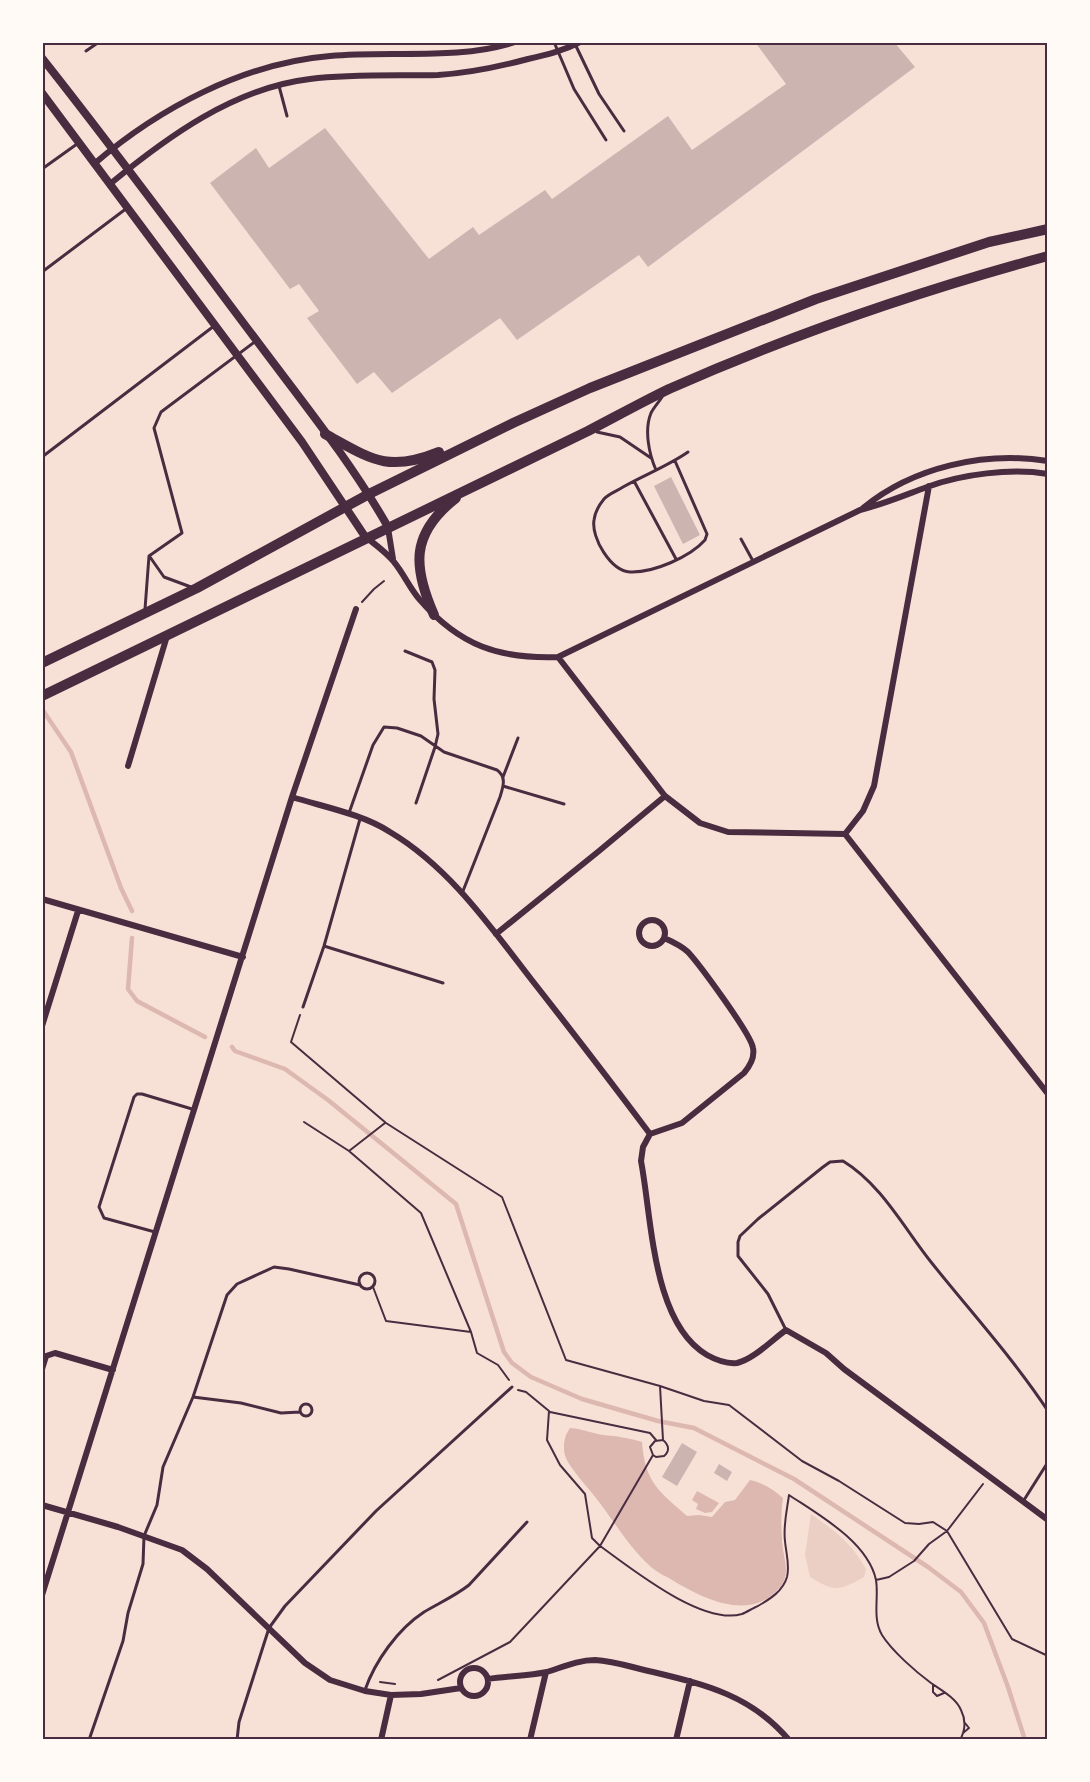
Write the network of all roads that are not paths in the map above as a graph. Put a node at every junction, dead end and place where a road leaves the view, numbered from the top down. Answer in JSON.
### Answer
{"nodes":[{"id":1,"x":99,"y":42,"type":"edge"},
{"id":2,"x":515,"y":42,"type":"edge"},
{"id":3,"x":554,"y":42,"type":"edge"},
{"id":4,"x":577,"y":43,"type":"edge"},
{"id":5,"x":86,"y":51,"type":"dead end"},
{"id":6,"x":558,"y":52,"type":"junction"},
{"id":7,"x":42,"y":58,"type":"edge"},
{"id":8,"x":279,"y":86,"type":"junction"},
{"id":9,"x":42,"y":93,"type":"edge"},
{"id":10,"x":286,"y":116,"type":"dead end"},
{"id":11,"x":624,"y":131,"type":"dead end"},
{"id":12,"x":606,"y":140,"type":"dead end"},
{"id":13,"x":78,"y":143,"type":"junction"},
{"id":14,"x":113,"y":148,"type":"junction"},
{"id":15,"x":94,"y":164,"type":"junction"},
{"id":16,"x":128,"y":168,"type":"junction"},
{"id":17,"x":42,"y":169,"type":"edge"},
{"id":18,"x":110,"y":184,"type":"junction"},
{"id":19,"x":127,"y":208,"type":"junction"},
{"id":20,"x":1048,"y":229,"type":"edge"},
{"id":21,"x":1048,"y":256,"type":"edge"},
{"id":22,"x":42,"y":272,"type":"edge"},
{"id":23,"x":215,"y":325,"type":"junction"},
{"id":24,"x":256,"y":341,"type":"junction"},
{"id":25,"x":237,"y":354,"type":"junction"},
{"id":26,"x":667,"y":390,"type":"junction"},
{"id":27,"x":513,"y":423,"type":"junction"},
{"id":28,"x":588,"y":431,"type":"junction"},
{"id":29,"x":325,"y":434,"type":"junction"},
{"id":30,"x":688,"y":452,"type":"dead end"},
{"id":31,"x":42,"y":457,"type":"edge"},
{"id":32,"x":651,"y":458,"type":"junction"},
{"id":33,"x":675,"y":461,"type":"junction"},
{"id":34,"x":1048,"y":461,"type":"edge"},
{"id":35,"x":656,"y":470,"type":"junction"},
{"id":36,"x":1048,"y":474,"type":"edge"},
{"id":37,"x":634,"y":481,"type":"junction"},
{"id":38,"x":929,"y":486,"type":"junction"},
{"id":39,"x":468,"y":489,"type":"junction"},
{"id":40,"x":369,"y":494,"type":"junction"},
{"id":41,"x":344,"y":507,"type":"junction"},
{"id":42,"x":861,"y":510,"type":"junction"},
{"id":43,"x":388,"y":527,"type":"junction"},
{"id":44,"x":366,"y":538,"type":"junction"},
{"id":45,"x":741,"y":539,"type":"dead end"},
{"id":46,"x":149,"y":556,"type":"junction"},
{"id":47,"x":676,"y":559,"type":"junction"},
{"id":48,"x":393,"y":560,"type":"junction"},
{"id":49,"x":753,"y":562,"type":"junction"},
{"id":50,"x":197,"y":588,"type":"junction"},
{"id":51,"x":356,"y":609,"type":"road end"},
{"id":52,"x":145,"y":614,"type":"junction"},
{"id":53,"x":434,"y":615,"type":"junction"},
{"id":54,"x":167,"y":636,"type":"junction"},
{"id":55,"x":405,"y":651,"type":"dead end"},
{"id":56,"x":558,"y":657,"type":"junction"},
{"id":57,"x":42,"y":663,"type":"edge"},
{"id":58,"x":47,"y":693,"type":"edge"},
{"id":59,"x":518,"y":738,"type":"dead end"},
{"id":60,"x":435,"y":747,"type":"junction"},
{"id":61,"x":128,"y":766,"type":"dead end"},
{"id":62,"x":503,"y":777,"type":"junction"},
{"id":63,"x":503,"y":786,"type":"junction"},
{"id":64,"x":665,"y":796,"type":"junction"},
{"id":65,"x":292,"y":797,"type":"junction"},
{"id":66,"x":416,"y":803,"type":"dead end"},
{"id":67,"x":564,"y":804,"type":"dead end"},
{"id":68,"x":348,"y":815,"type":"junction"},
{"id":69,"x":360,"y":819,"type":"junction"},
{"id":70,"x":844,"y":834,"type":"junction"},
{"id":71,"x":462,"y":893,"type":"junction"},
{"id":72,"x":42,"y":899,"type":"edge"},
{"id":73,"x":78,"y":911,"type":"junction"},
{"id":74,"x":496,"y":934,"type":"junction"},
{"id":75,"x":664,"y":938,"type":"junction"},
{"id":76,"x":324,"y":946,"type":"junction"},
{"id":77,"x":243,"y":957,"type":"junction"},
{"id":78,"x":443,"y":983,"type":"dead end"},
{"id":79,"x":303,"y":1007,"type":"road end"},
{"id":80,"x":42,"y":1026,"type":"edge"},
{"id":81,"x":1048,"y":1095,"type":"edge"},
{"id":82,"x":194,"y":1110,"type":"junction"},
{"id":83,"x":650,"y":1134,"type":"junction"},
{"id":84,"x":157,"y":1233,"type":"junction"},
{"id":85,"x":360,"y":1285,"type":"junction"},
{"id":86,"x":786,"y":1330,"type":"junction"},
{"id":87,"x":42,"y":1369,"type":"edge"},
{"id":88,"x":113,"y":1370,"type":"junction"},
{"id":89,"x":512,"y":1387,"type":"road end"},
{"id":90,"x":193,"y":1397,"type":"junction"},
{"id":91,"x":1048,"y":1411,"type":"edge"},
{"id":92,"x":300,"y":1412,"type":"dead end"},
{"id":93,"x":1048,"y":1462,"type":"edge"},
{"id":94,"x":1023,"y":1502,"type":"junction"},
{"id":95,"x":42,"y":1505,"type":"edge"},
{"id":96,"x":67,"y":1514,"type":"junction"},
{"id":97,"x":1048,"y":1520,"type":"edge"},
{"id":98,"x":527,"y":1522,"type":"dead end"},
{"id":99,"x":144,"y":1536,"type":"junction"},
{"id":100,"x":42,"y":1595,"type":"edge"},
{"id":101,"x":269,"y":1628,"type":"junction"},
{"id":102,"x":546,"y":1672,"type":"junction"},
{"id":103,"x":488,"y":1679,"type":"junction"},
{"id":104,"x":690,"y":1681,"type":"junction"},
{"id":105,"x":461,"y":1688,"type":"junction"},
{"id":106,"x":364,"y":1691,"type":"junction"},
{"id":107,"x":391,"y":1695,"type":"junction"},
{"id":108,"x":89,"y":1740,"type":"edge"},
{"id":109,"x":237,"y":1740,"type":"edge"},
{"id":110,"x":381,"y":1740,"type":"edge"},
{"id":111,"x":530,"y":1740,"type":"edge"},
{"id":112,"x":676,"y":1740,"type":"edge"},
{"id":113,"x":789,"y":1740,"type":"edge"}],
"edges":[{"from":1,"to":5,"type":"lane"},
{"from":2,"to":14,"type":"street"},
{"from":3,"to":6,"type":"lane"},
{"from":4,"to":6,"type":"street"},
{"from":4,"to":11,"type":"lane"},
{"from":6,"to":8,"type":"street"},
{"from":6,"to":12,"type":"lane"},
{"from":7,"to":14,"type":"street"},
{"from":8,"to":10,"type":"lane"},
{"from":8,"to":16,"type":"street"},
{"from":9,"to":13,"type":"street"},
{"from":13,"to":15,"type":"street"},
{"from":13,"to":17,"type":"lane"},
{"from":14,"to":15,"type":"street"},
{"from":14,"to":16,"type":"street"},
{"from":15,"to":18,"type":"street"},
{"from":16,"to":18,"type":"street"},
{"from":16,"to":24,"type":"street"},
{"from":18,"to":19,"type":"street"},
{"from":19,"to":22,"type":"lane"},
{"from":19,"to":23,"type":"street"},
{"from":20,"to":27,"type":"main road"},
{"from":21,"to":26,"type":"main road"},
{"from":23,"to":25,"type":"street"},
{"from":23,"to":31,"type":"lane"},
{"from":24,"to":25,"type":"lane"},
{"from":24,"to":29,"type":"street"},
{"from":25,"to":41,"type":"street"},
{"from":25,"to":46,"type":"lane"},
{"from":26,"to":28,"type":"main road"},
{"from":26,"to":32,"type":"lane"},
{"from":27,"to":29,"type":"main road"},
{"from":27,"to":40,"type":"main road"},
{"from":28,"to":32,"type":"lane"},
{"from":28,"to":39,"type":"main road"},
{"from":29,"to":40,"type":"street"},
{"from":30,"to":33,"type":"lane"},
{"from":32,"to":35,"type":"lane"},
{"from":33,"to":35,"type":"lane"},
{"from":33,"to":47,"type":"lane"},
{"from":34,"to":42,"type":"street"},
{"from":35,"to":37,"type":"lane"},
{"from":36,"to":38,"type":"street"},
{"from":37,"to":47,"type":"lane"},
{"from":37,"to":47,"type":"lane"},
{"from":38,"to":42,"type":"street"},
{"from":38,"to":70,"type":"street"},
{"from":39,"to":43,"type":"main road"},
{"from":39,"to":53,"type":"main road"},
{"from":40,"to":41,"type":"main road"},
{"from":40,"to":43,"type":"street"},
{"from":41,"to":44,"type":"street"},
{"from":41,"to":50,"type":"main road"},
{"from":42,"to":49,"type":"street"},
{"from":43,"to":44,"type":"main road"},
{"from":43,"to":48,"type":"street"},
{"from":44,"to":48,"type":"street"},
{"from":44,"to":54,"type":"main road"},
{"from":45,"to":49,"type":"lane"},
{"from":46,"to":50,"type":"lane"},
{"from":46,"to":52,"type":"lane"},
{"from":48,"to":53,"type":"street"},
{"from":49,"to":56,"type":"street"},
{"from":50,"to":52,"type":"main road"},
{"from":51,"to":65,"type":"street"},
{"from":52,"to":57,"type":"main road"},
{"from":53,"to":56,"type":"street"},
{"from":54,"to":58,"type":"main road"},
{"from":54,"to":61,"type":"street"},
{"from":55,"to":60,"type":"lane"},
{"from":56,"to":64,"type":"street"},
{"from":59,"to":62,"type":"lane"},
{"from":60,"to":62,"type":"lane"},
{"from":60,"to":66,"type":"lane"},
{"from":60,"to":68,"type":"lane"},
{"from":62,"to":63,"type":"lane"},
{"from":63,"to":67,"type":"lane"},
{"from":63,"to":71,"type":"lane"},
{"from":64,"to":70,"type":"street"},
{"from":64,"to":74,"type":"street"},
{"from":65,"to":68,"type":"street"},
{"from":65,"to":77,"type":"street"},
{"from":68,"to":69,"type":"street"},
{"from":69,"to":71,"type":"street"},
{"from":69,"to":76,"type":"lane"},
{"from":70,"to":81,"type":"street"},
{"from":71,"to":74,"type":"street"},
{"from":72,"to":73,"type":"street"},
{"from":73,"to":77,"type":"street"},
{"from":73,"to":80,"type":"street"},
{"from":74,"to":83,"type":"street"},
{"from":75,"to":75,"type":"street"},
{"from":75,"to":83,"type":"street"},
{"from":76,"to":78,"type":"lane"},
{"from":76,"to":79,"type":"lane"},
{"from":77,"to":82,"type":"street"},
{"from":82,"to":84,"type":"street"},
{"from":82,"to":84,"type":"lane"},
{"from":83,"to":86,"type":"street"},
{"from":84,"to":88,"type":"street"},
{"from":85,"to":85,"type":"lane"},
{"from":85,"to":90,"type":"lane"},
{"from":86,"to":91,"type":"lane"},
{"from":86,"to":94,"type":"street"},
{"from":87,"to":88,"type":"street"},
{"from":88,"to":96,"type":"street"},
{"from":89,"to":101,"type":"lane"},
{"from":90,"to":92,"type":"lane"},
{"from":90,"to":99,"type":"lane"},
{"from":93,"to":94,"type":"lane"},
{"from":94,"to":97,"type":"street"},
{"from":95,"to":96,"type":"street"},
{"from":96,"to":99,"type":"street"},
{"from":96,"to":100,"type":"street"},
{"from":98,"to":106,"type":"lane"},
{"from":99,"to":101,"type":"street"},
{"from":99,"to":108,"type":"lane"},
{"from":101,"to":106,"type":"street"},
{"from":101,"to":109,"type":"lane"},
{"from":102,"to":103,"type":"street"},
{"from":102,"to":104,"type":"street"},
{"from":102,"to":111,"type":"street"},
{"from":103,"to":105,"type":"street"},
{"from":103,"to":105,"type":"street"},
{"from":104,"to":112,"type":"street"},
{"from":104,"to":113,"type":"street"},
{"from":105,"to":107,"type":"street"},
{"from":106,"to":107,"type":"street"},
{"from":107,"to":110,"type":"street"}]}
